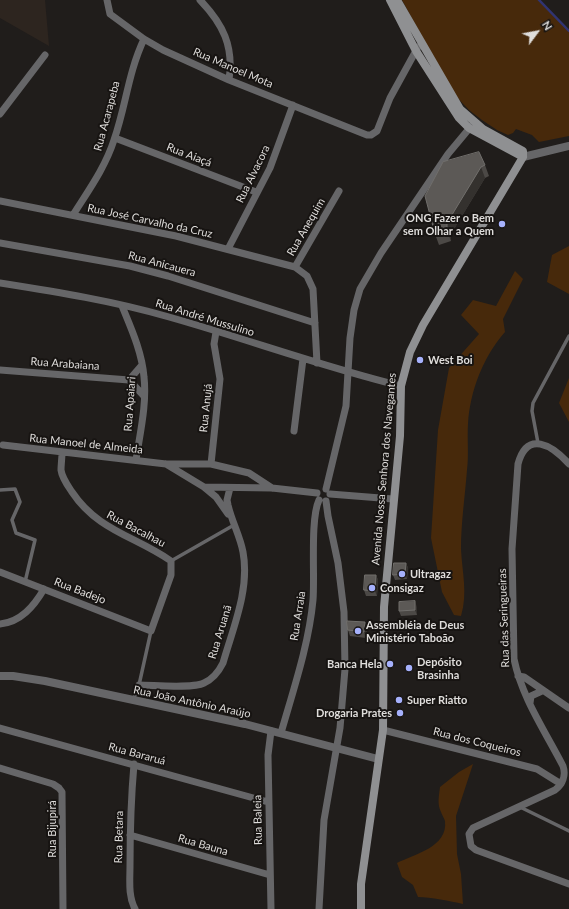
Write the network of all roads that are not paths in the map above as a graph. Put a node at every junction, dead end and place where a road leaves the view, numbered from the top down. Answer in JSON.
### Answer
{"nodes":[{"id":1,"x":107,"y":0,"type":"edge"},
{"id":2,"x":200,"y":0,"type":"edge"},
{"id":3,"x":390,"y":0,"type":"edge"},
{"id":4,"x":397,"y":0,"type":"edge"},
{"id":5,"x":144,"y":39,"type":"junction"},
{"id":6,"x":418,"y":47,"type":"junction"},
{"id":7,"x":45,"y":55,"type":"dead end"},
{"id":8,"x":229,"y":80,"type":"junction"},
{"id":9,"x":293,"y":105,"type":"junction"},
{"id":10,"x":0,"y":114,"type":"edge"},
{"id":11,"x":471,"y":125,"type":"junction"},
{"id":12,"x":115,"y":138,"type":"junction"},
{"id":13,"x":569,"y":146,"type":"edge"},
{"id":14,"x":525,"y":154,"type":"junction"},
{"id":15,"x":339,"y":191,"type":"dead end"},
{"id":16,"x":256,"y":192,"type":"junction"},
{"id":17,"x":0,"y":200,"type":"edge"},
{"id":18,"x":73,"y":216,"type":"junction"},
{"id":19,"x":0,"y":244,"type":"edge"},
{"id":20,"x":228,"y":249,"type":"junction"},
{"id":21,"x":295,"y":267,"type":"junction"},
{"id":22,"x":0,"y":283,"type":"edge"},
{"id":23,"x":122,"y":306,"type":"junction"},
{"id":24,"x":315,"y":323,"type":"junction"},
{"id":25,"x":216,"y":332,"type":"junction"},
{"id":26,"x":569,"y":336,"type":"edge"},
{"id":27,"x":303,"y":359,"type":"junction"},
{"id":28,"x":317,"y":363,"type":"junction"},
{"id":29,"x":142,"y":365,"type":"junction"},
{"id":30,"x":0,"y":370,"type":"edge"},
{"id":31,"x":349,"y":373,"type":"junction"},
{"id":32,"x":129,"y":380,"type":"junction"},
{"id":33,"x":401,"y":386,"type":"junction"},
{"id":34,"x":144,"y":396,"type":"junction"},
{"id":35,"x":294,"y":431,"type":"dead end"},
{"id":36,"x":538,"y":443,"type":"junction"},
{"id":37,"x":3,"y":446,"type":"dead end"},
{"id":38,"x":62,"y":452,"type":"junction"},
{"id":39,"x":136,"y":460,"type":"junction"},
{"id":40,"x":166,"y":464,"type":"junction"},
{"id":41,"x":211,"y":464,"type":"junction"},
{"id":42,"x":569,"y":464,"type":"edge"},
{"id":43,"x":204,"y":487,"type":"junction"},
{"id":44,"x":230,"y":488,"type":"junction"},
{"id":45,"x":272,"y":488,"type":"junction"},
{"id":46,"x":0,"y":491,"type":"edge"},
{"id":47,"x":324,"y":495,"type":"junction"},
{"id":48,"x":393,"y":499,"type":"junction"},
{"id":49,"x":231,"y":517,"type":"junction"},
{"id":50,"x":234,"y":525,"type":"junction"},
{"id":51,"x":171,"y":562,"type":"junction"},
{"id":52,"x":0,"y":572,"type":"edge"},
{"id":53,"x":25,"y":582,"type":"junction"},
{"id":54,"x":44,"y":589,"type":"junction"},
{"id":55,"x":0,"y":624,"type":"edge"},
{"id":56,"x":152,"y":631,"type":"junction"},
{"id":57,"x":0,"y":676,"type":"edge"},
{"id":58,"x":518,"y":676,"type":"junction"},
{"id":59,"x":139,"y":685,"type":"junction"},
{"id":60,"x":542,"y":691,"type":"junction"},
{"id":61,"x":133,"y":700,"type":"junction"},
{"id":62,"x":530,"y":703,"type":"junction"},
{"id":63,"x":569,"y":708,"type":"edge"},
{"id":64,"x":0,"y":728,"type":"edge"},
{"id":65,"x":383,"y":730,"type":"junction"},
{"id":66,"x":271,"y":731,"type":"junction"},
{"id":67,"x":281,"y":733,"type":"junction"},
{"id":68,"x":336,"y":748,"type":"junction"},
{"id":69,"x":378,"y":759,"type":"junction"},
{"id":70,"x":134,"y":764,"type":"junction"},
{"id":71,"x":0,"y":768,"type":"edge"},
{"id":72,"x":561,"y":784,"type":"junction"},
{"id":73,"x":268,"y":802,"type":"junction"},
{"id":74,"x":519,"y":806,"type":"junction"},
{"id":75,"x":569,"y":831,"type":"edge"},
{"id":76,"x":130,"y":835,"type":"junction"},
{"id":77,"x":270,"y":875,"type":"junction"},
{"id":78,"x":569,"y":884,"type":"edge"},
{"id":79,"x":63,"y":909,"type":"edge"},
{"id":80,"x":135,"y":909,"type":"edge"},
{"id":81,"x":271,"y":909,"type":"edge"},
{"id":82,"x":319,"y":909,"type":"edge"},
{"id":83,"x":361,"y":909,"type":"edge"}],
"edges":[{"from":1,"to":5,"type":"street","name":"Rua Manoel Mota"},
{"from":2,"to":8,"type":"street"},
{"from":3,"to":6,"type":"main road"},
{"from":4,"to":6,"type":"main road"},
{"from":5,"to":8,"type":"street","name":"Rua Manoel Mota"},
{"from":5,"to":12,"type":"street","name":"Rua Acarapeba"},
{"from":6,"to":9,"type":"street","name":"Rua Manoel Mota"},
{"from":6,"to":11,"type":"main road"},
{"from":7,"to":10,"type":"street"},
{"from":8,"to":9,"type":"street","name":"Rua Manoel Mota"},
{"from":9,"to":16,"type":"street","name":"Rua Alvacora"},
{"from":11,"to":14,"type":"main road"},
{"from":11,"to":31,"type":"street","name":"Rua Arraia"},
{"from":12,"to":16,"type":"street","name":"Rua Aiaçá"},
{"from":12,"to":18,"type":"street","name":"Rua Acarapeba"},
{"from":13,"to":14,"type":"street"},
{"from":14,"to":33,"type":"main road","name":"Avenida Nossa Senhora dos Navegantes"},
{"from":15,"to":21,"type":"street","name":"Rua Anequim"},
{"from":16,"to":20,"type":"street","name":"Rua Alvacora"},
{"from":17,"to":18,"type":"street","name":"Rua José Carvalho da Cruz"},
{"from":18,"to":20,"type":"street","name":"Rua José Carvalho da Cruz"},
{"from":19,"to":24,"type":"street","name":"Rua Anicauera"},
{"from":20,"to":21,"type":"street","name":"Rua José Carvalho da Cruz"},
{"from":21,"to":24,"type":"street","name":"Rua Anequim"},
{"from":22,"to":23,"type":"street","name":"Rua André Mussulino"},
{"from":23,"to":25,"type":"street","name":"Rua André Mussulino"},
{"from":23,"to":29,"type":"street","name":"Rua Apaiari"},
{"from":24,"to":28,"type":"street","name":"Rua Anequim"},
{"from":25,"to":27,"type":"street","name":"Rua André Mussulino"},
{"from":25,"to":41,"type":"street","name":"Rua Anujá"},
{"from":26,"to":36,"type":"lane"},
{"from":27,"to":28,"type":"street","name":"Rua André Mussulino"},
{"from":27,"to":35,"type":"street"},
{"from":28,"to":31,"type":"street","name":"Rua André Mussulino"},
{"from":29,"to":32,"type":"street"},
{"from":29,"to":34,"type":"street","name":"Rua Apaiari"},
{"from":30,"to":32,"type":"street","name":"Rua Arabaiana"},
{"from":31,"to":33,"type":"street","name":"Rua André Mussulino"},
{"from":31,"to":47,"type":"street","name":"Rua Arraia"},
{"from":32,"to":34,"type":"street"},
{"from":33,"to":48,"type":"main road","name":"Avenida Nossa Senhora dos Navegantes"},
{"from":34,"to":39,"type":"street","name":"Rua Apaiari"},
{"from":36,"to":42,"type":"street"},
{"from":36,"to":58,"type":"street","name":"Rua das Seringueiras"},
{"from":37,"to":38,"type":"street","name":"Rua Manoel de Almeida"},
{"from":38,"to":39,"type":"street","name":"Rua Manoel de Almeida"},
{"from":38,"to":51,"type":"street","name":"Rua Bacalhau"},
{"from":39,"to":40,"type":"street","name":"Rua Manoel de Almeida"},
{"from":40,"to":41,"type":"street","name":"Rua Manoel de Almeida"},
{"from":40,"to":43,"type":"street","name":"Rua Manoel de Almeida"},
{"from":41,"to":45,"type":"street","name":"Rua Manoel de Almeida"},
{"from":43,"to":44,"type":"street","name":"Rua Manoel de Almeida"},
{"from":43,"to":49,"type":"street","name":"Rua Aruanã"},
{"from":44,"to":45,"type":"street","name":"Rua Manoel de Almeida"},
{"from":44,"to":49,"type":"street","name":"Rua Aruanã"},
{"from":45,"to":47,"type":"street","name":"Rua Manoel de Almeida"},
{"from":46,"to":53,"type":"lane"},
{"from":47,"to":48,"type":"street","name":"Rua Manoel de Almeida"},
{"from":47,"to":67,"type":"street","name":"Rua Arraia"},
{"from":47,"to":68,"type":"street"},
{"from":48,"to":65,"type":"main road","name":"Avenida Nossa Senhora dos Navegantes"},
{"from":49,"to":50,"type":"street","name":"Rua Aruanã"},
{"from":50,"to":51,"type":"lane"},
{"from":50,"to":59,"type":"street","name":"Rua Aruanã"},
{"from":51,"to":56,"type":"street","name":"Rua Bacalhau"},
{"from":52,"to":53,"type":"street","name":"Rua Badejo"},
{"from":53,"to":54,"type":"street","name":"Rua Badejo"},
{"from":54,"to":55,"type":"street"},
{"from":54,"to":56,"type":"street","name":"Rua Badejo"},
{"from":56,"to":59,"type":"lane"},
{"from":57,"to":61,"type":"street","name":"Rua João Antônio Araújo"},
{"from":58,"to":60,"type":"street"},
{"from":58,"to":62,"type":"street","name":"Rua das Seringueiras"},
{"from":59,"to":61,"type":"lane"},
{"from":60,"to":62,"type":"street"},
{"from":60,"to":63,"type":"street"},
{"from":61,"to":66,"type":"street","name":"Rua João Antônio Araújo"},
{"from":62,"to":72,"type":"street","name":"Rua das Seringueiras"},
{"from":64,"to":70,"type":"street","name":"Rua Bararuá"},
{"from":65,"to":69,"type":"main road","name":"Avenida Nossa Senhora dos Navegantes"},
{"from":65,"to":72,"type":"street","name":"Rua dos Coqueiros"},
{"from":66,"to":67,"type":"street","name":"Rua João Antônio Araújo"},
{"from":66,"to":73,"type":"street","name":"Rua Baleia"},
{"from":67,"to":68,"type":"street","name":"Rua João Antônio Araújo"},
{"from":68,"to":69,"type":"street","name":"Rua João Antônio Araújo"},
{"from":68,"to":82,"type":"street"},
{"from":69,"to":83,"type":"main road","name":"Avenida Nossa Senhora dos Navegantes"},
{"from":70,"to":73,"type":"street","name":"Rua Bararuá"},
{"from":70,"to":76,"type":"street","name":"Rua Betara"},
{"from":71,"to":79,"type":"street","name":"Rua Bijupirá"},
{"from":72,"to":74,"type":"street"},
{"from":73,"to":77,"type":"street","name":"Rua Baleia"},
{"from":74,"to":75,"type":"lane"},
{"from":74,"to":78,"type":"street"},
{"from":76,"to":77,"type":"street","name":"Rua Bauna"},
{"from":76,"to":80,"type":"street","name":"Rua Betara"},
{"from":77,"to":81,"type":"street","name":"Rua Baleia"}]}
